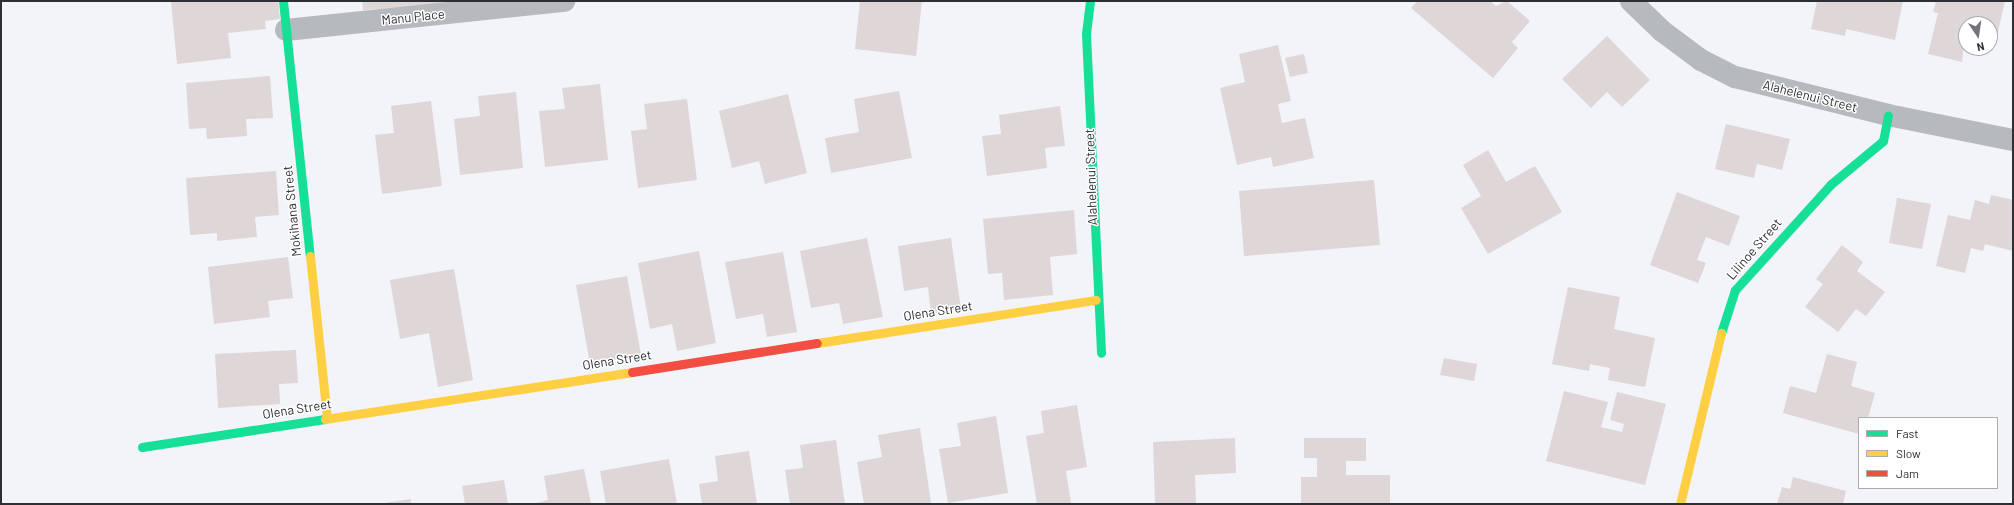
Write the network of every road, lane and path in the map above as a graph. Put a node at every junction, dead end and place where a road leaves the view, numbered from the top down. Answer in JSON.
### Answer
{"nodes":[{"id":1,"x":283,"y":1,"type":"edge"},
{"id":2,"x":564,"y":1,"type":"edge"},
{"id":3,"x":1090,"y":1,"type":"edge"},
{"id":4,"x":1631,"y":1,"type":"edge"},
{"id":5,"x":286,"y":30,"type":"junction"},
{"id":6,"x":1888,"y":115,"type":"junction"},
{"id":7,"x":2013,"y":140,"type":"edge"},
{"id":8,"x":1096,"y":300,"type":"junction"},
{"id":9,"x":1100,"y":353,"type":"dead end"},
{"id":10,"x":327,"y":418,"type":"junction"},
{"id":11,"x":142,"y":447,"type":"dead end"},
{"id":12,"x":1680,"y":504,"type":"edge"}],
"edges":[{"from":1,"to":5,"type":"street","name":"Mokihana Street"},
{"from":2,"to":5,"type":"street","name":"Manu Place"},
{"from":3,"to":8,"type":"street","name":"Alahelenui Street"},
{"from":4,"to":6,"type":"street","name":"Alahelenui Street"},
{"from":5,"to":10,"type":"street","name":"Mokihana Street"},
{"from":6,"to":7,"type":"street","name":"Alahelenui Street"},
{"from":6,"to":12,"type":"street","name":"Lilinoe Street"},
{"from":8,"to":9,"type":"street","name":"Alahelenui Street"},
{"from":8,"to":10,"type":"street","name":"Olena Street"},
{"from":10,"to":11,"type":"street","name":"Olena Street"}]}
